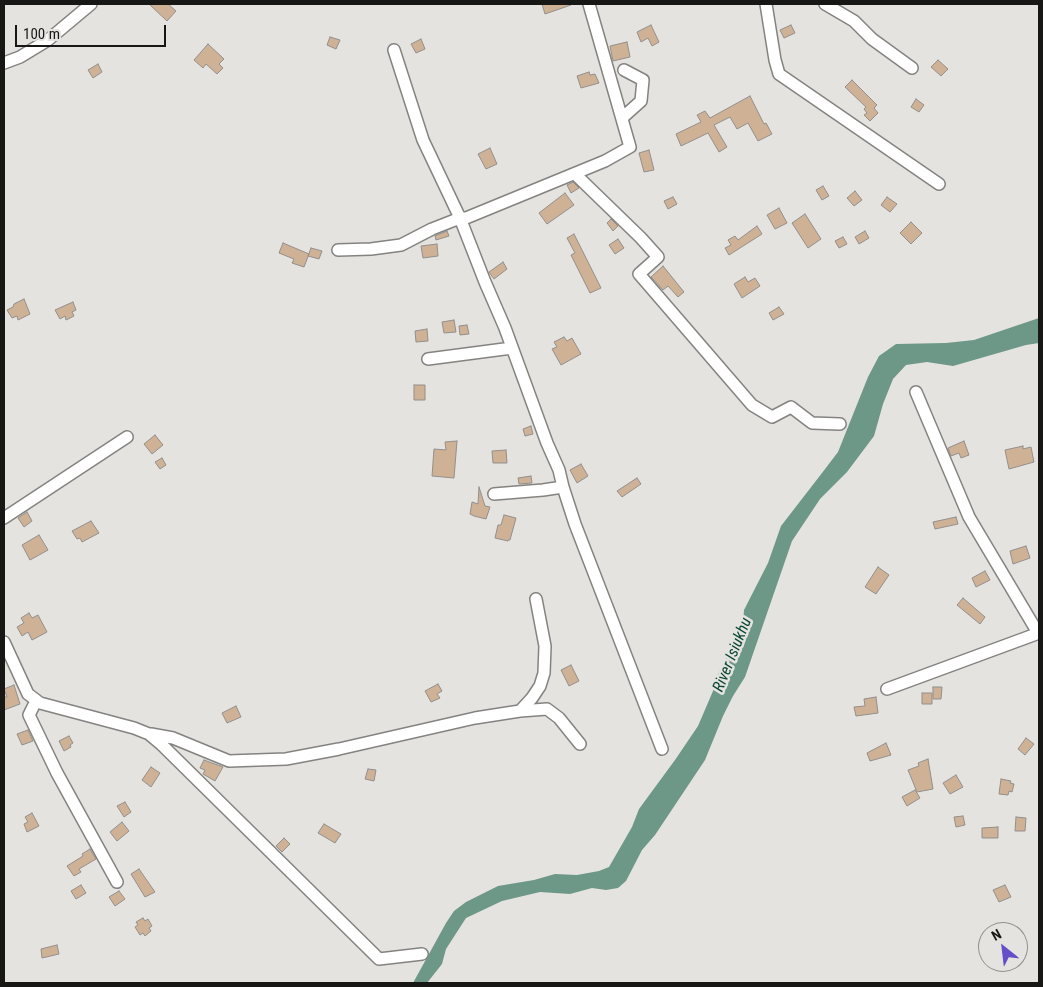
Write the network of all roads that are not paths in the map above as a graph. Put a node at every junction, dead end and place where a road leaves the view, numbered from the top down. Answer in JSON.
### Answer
{"nodes":[{"id":1,"x":91,"y":4,"type":"edge"},
{"id":2,"x":589,"y":4,"type":"edge"},
{"id":3,"x":766,"y":4,"type":"edge"},
{"id":4,"x":825,"y":4,"type":"edge"},
{"id":5,"x":394,"y":50,"type":"dead end"},
{"id":6,"x":4,"y":63,"type":"edge"},
{"id":7,"x":912,"y":68,"type":"dead end"},
{"id":8,"x":624,"y":70,"type":"dead end"},
{"id":9,"x":622,"y":118,"type":"junction"},
{"id":10,"x":575,"y":174,"type":"junction"},
{"id":11,"x":939,"y":184,"type":"dead end"},
{"id":12,"x":460,"y":218,"type":"junction"},
{"id":13,"x":338,"y":250,"type":"dead end"},
{"id":14,"x":512,"y":348,"type":"junction"},
{"id":15,"x":428,"y":359,"type":"dead end"},
{"id":16,"x":916,"y":392,"type":"dead end"},
{"id":17,"x":840,"y":424,"type":"dead end"},
{"id":18,"x":127,"y":438,"type":"dead end"},
{"id":19,"x":563,"y":487,"type":"junction"},
{"id":20,"x":494,"y":494,"type":"dead end"},
{"id":21,"x":4,"y":518,"type":"edge"},
{"id":22,"x":536,"y":598,"type":"dead end"},
{"id":23,"x":1039,"y":633,"type":"edge"},
{"id":24,"x":4,"y":642,"type":"edge"},
{"id":25,"x":887,"y":689,"type":"dead end"},
{"id":26,"x":36,"y":700,"type":"junction"},
{"id":27,"x":520,"y":712,"type":"junction"},
{"id":28,"x":149,"y":734,"type":"junction"},
{"id":29,"x":580,"y":744,"type":"dead end"},
{"id":30,"x":662,"y":749,"type":"dead end"},
{"id":31,"x":117,"y":882,"type":"dead end"},
{"id":32,"x":422,"y":954,"type":"dead end"}],
"edges":[{"from":1,"to":6,"type":"street"},
{"from":2,"to":9,"type":"street"},
{"from":3,"to":11,"type":"street"},
{"from":4,"to":7,"type":"street"},
{"from":5,"to":12,"type":"street"},
{"from":8,"to":9,"type":"street"},
{"from":9,"to":10,"type":"street"},
{"from":10,"to":12,"type":"street"},
{"from":10,"to":17,"type":"street"},
{"from":12,"to":13,"type":"street"},
{"from":12,"to":14,"type":"street"},
{"from":14,"to":15,"type":"street"},
{"from":14,"to":19,"type":"street"},
{"from":16,"to":23,"type":"street"},
{"from":18,"to":21,"type":"street"},
{"from":19,"to":20,"type":"street"},
{"from":19,"to":30,"type":"street"},
{"from":22,"to":27,"type":"street"},
{"from":23,"to":25,"type":"street"},
{"from":24,"to":26,"type":"street"},
{"from":26,"to":28,"type":"street"},
{"from":26,"to":31,"type":"street"},
{"from":27,"to":28,"type":"street"},
{"from":27,"to":29,"type":"street"},
{"from":28,"to":32,"type":"street"}]}
